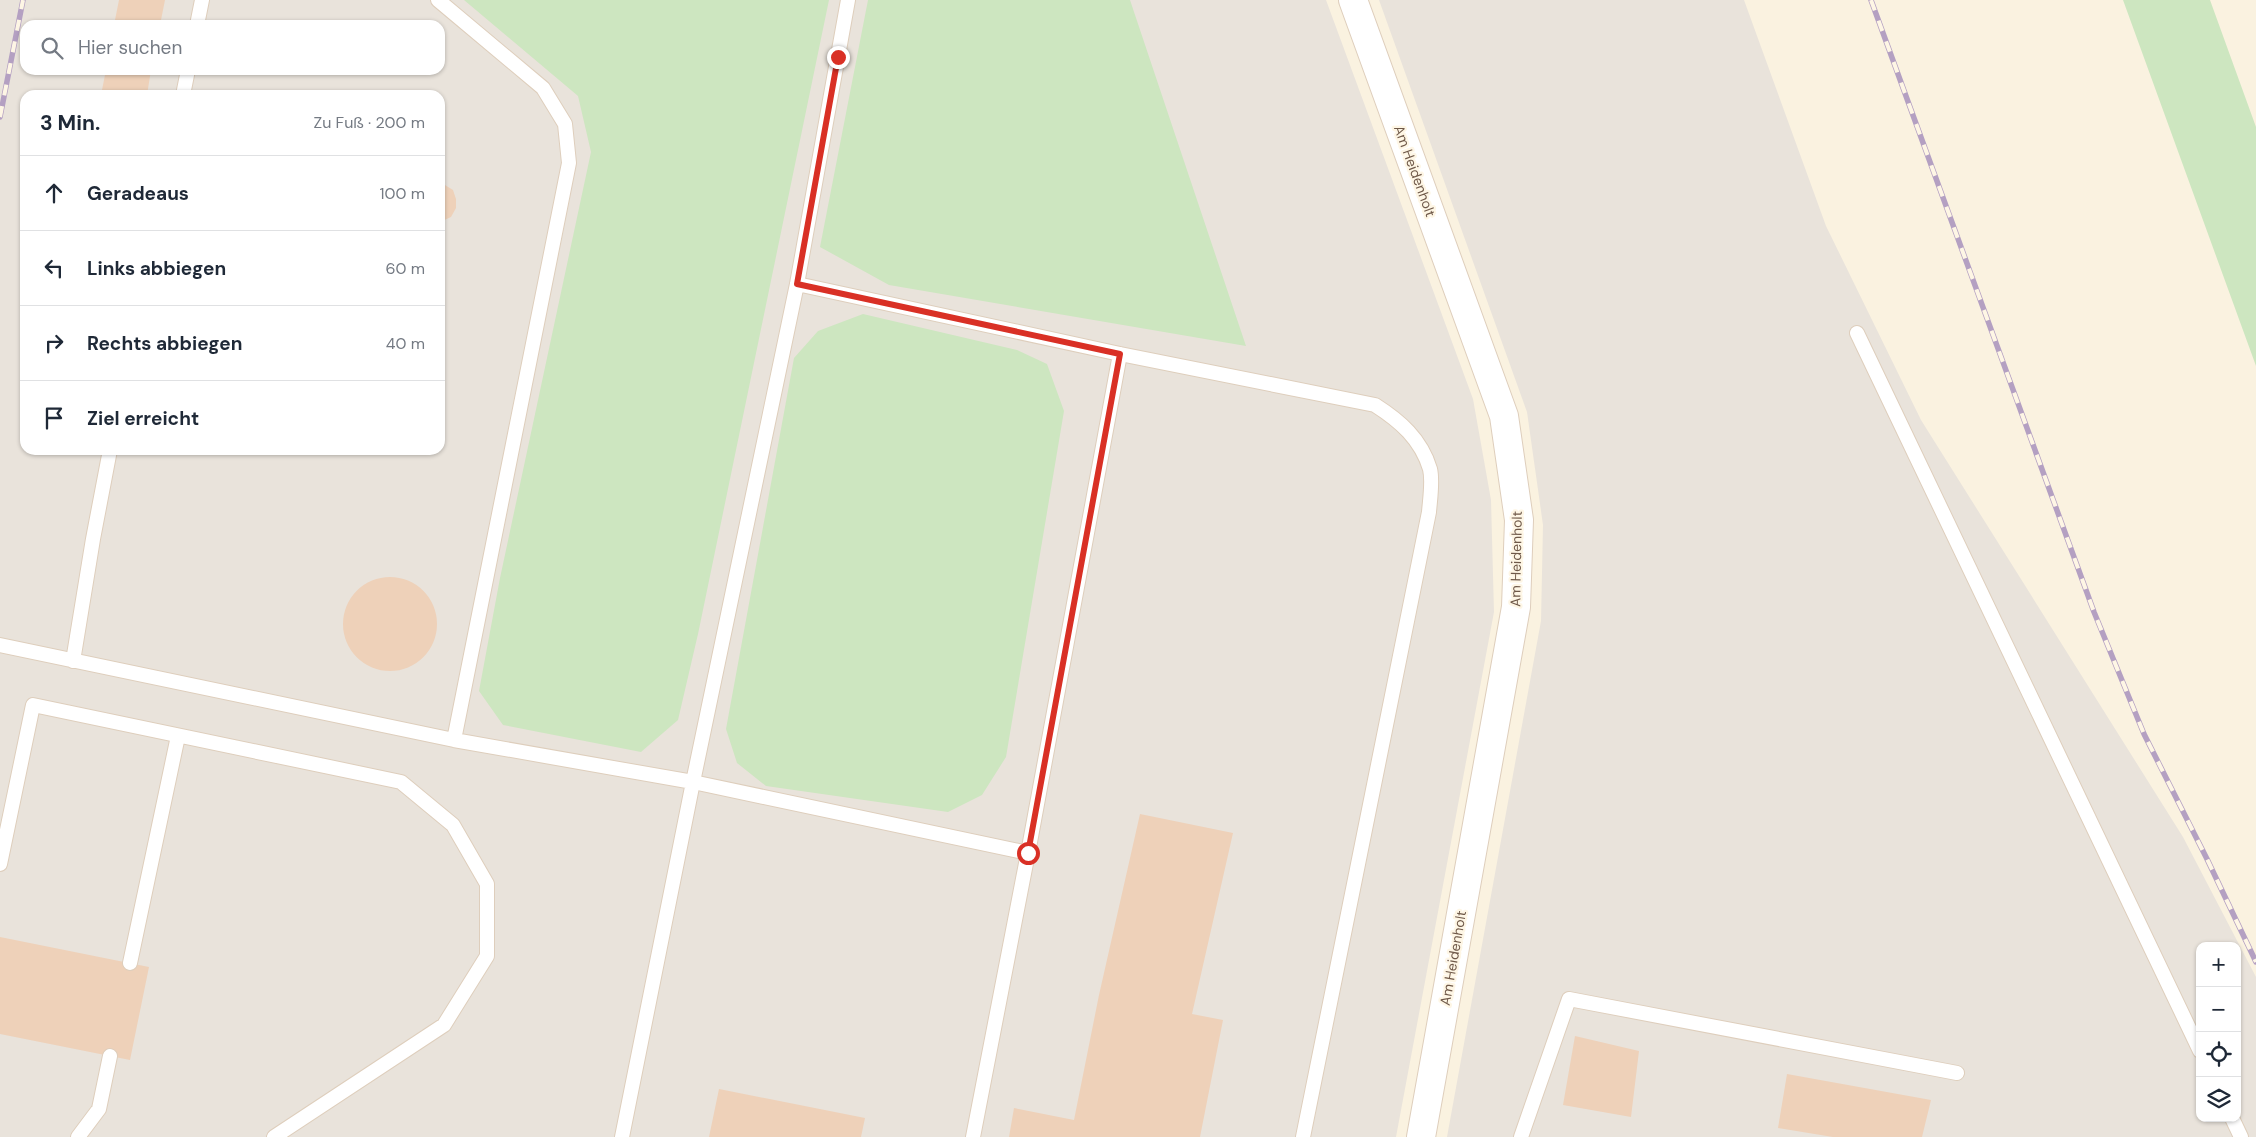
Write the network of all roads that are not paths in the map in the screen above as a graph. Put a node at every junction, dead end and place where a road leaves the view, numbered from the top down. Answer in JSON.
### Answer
{"nodes":[{"id":1,"x":202,"y":0,"type":"edge"},
{"id":2,"x":438,"y":0,"type":"edge"},
{"id":3,"x":848,"y":0,"type":"edge"},
{"id":4,"x":1352,"y":0,"type":"edge"},
{"id":5,"x":198,"y":20,"type":"edge"},
{"id":6,"x":187,"y":75,"type":"edge"},
{"id":7,"x":184,"y":90,"type":"edge"},
{"id":8,"x":797,"y":284,"type":"junction"},
{"id":9,"x":1857,"y":333,"type":"dead end"},
{"id":10,"x":1120,"y":354,"type":"junction"},
{"id":11,"x":109,"y":455,"type":"edge"},
{"id":12,"x":0,"y":645,"type":"edge"},
{"id":13,"x":73,"y":660,"type":"junction"},
{"id":14,"x":178,"y":736,"type":"junction"},
{"id":15,"x":454,"y":740,"type":"junction"},
{"id":16,"x":693,"y":782,"type":"junction"},
{"id":17,"x":1028,"y":853,"type":"junction"},
{"id":18,"x":0,"y":864,"type":"edge"},
{"id":19,"x":130,"y":963,"type":"dead end"},
{"id":20,"x":2196,"y":1042,"type":"edge"},
{"id":21,"x":110,"y":1056,"type":"dead end"},
{"id":22,"x":1958,"y":1073,"type":"dead end"},
{"id":23,"x":2234,"y":1122,"type":"edge"},
{"id":24,"x":78,"y":1137,"type":"edge"},
{"id":25,"x":274,"y":1137,"type":"edge"},
{"id":26,"x":622,"y":1137,"type":"edge"},
{"id":27,"x":972,"y":1137,"type":"edge"},
{"id":28,"x":1303,"y":1137,"type":"edge"},
{"id":29,"x":1421,"y":1137,"type":"edge"},
{"id":30,"x":1521,"y":1137,"type":"edge"},
{"id":31,"x":2241,"y":1137,"type":"edge"}],
"edges":[{"from":1,"to":5,"type":"lane"},
{"from":2,"to":15,"type":"lane"},
{"from":3,"to":8,"type":"lane"},
{"from":4,"to":29,"type":"street","name":"Am Heidenholt"},
{"from":6,"to":7,"type":"lane"},
{"from":8,"to":10,"type":"lane"},
{"from":8,"to":16,"type":"lane"},
{"from":9,"to":20,"type":"lane"},
{"from":10,"to":17,"type":"lane"},
{"from":10,"to":28,"type":"lane"},
{"from":11,"to":13,"type":"lane"},
{"from":12,"to":13,"type":"lane"},
{"from":13,"to":15,"type":"lane"},
{"from":14,"to":18,"type":"lane"},
{"from":14,"to":19,"type":"lane"},
{"from":14,"to":25,"type":"lane"},
{"from":15,"to":16,"type":"lane"},
{"from":16,"to":17,"type":"lane"},
{"from":16,"to":26,"type":"lane"},
{"from":17,"to":27,"type":"lane"},
{"from":21,"to":24,"type":"lane"},
{"from":22,"to":30,"type":"lane"},
{"from":23,"to":31,"type":"lane"}]}
